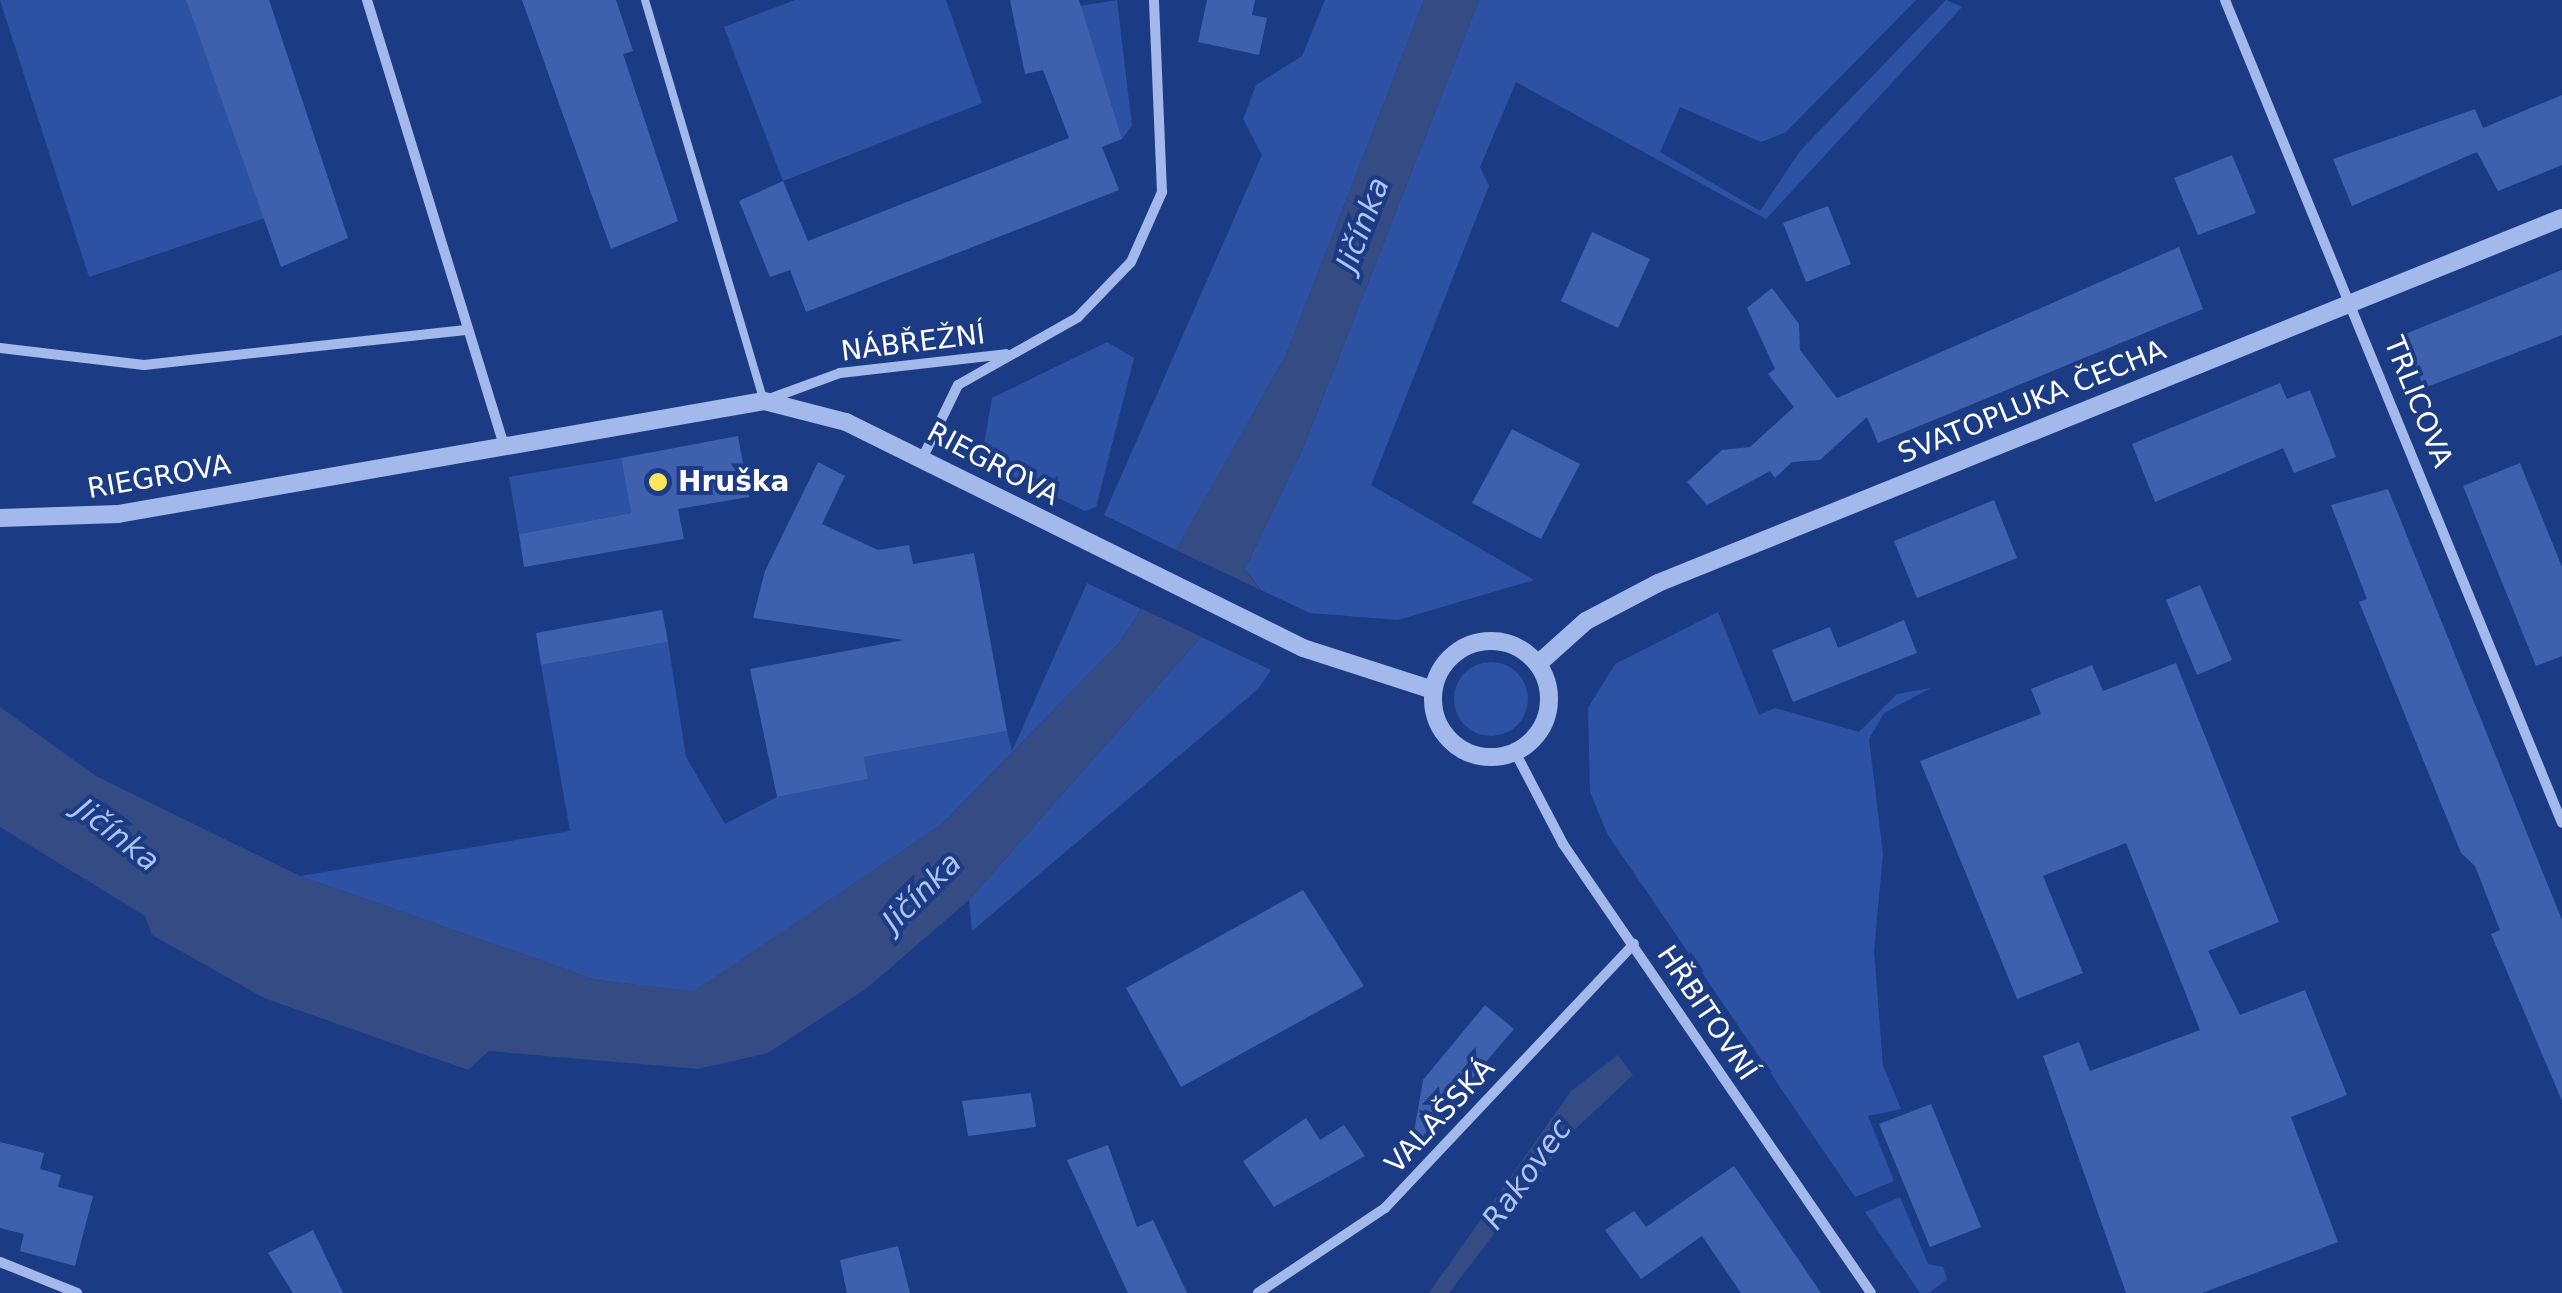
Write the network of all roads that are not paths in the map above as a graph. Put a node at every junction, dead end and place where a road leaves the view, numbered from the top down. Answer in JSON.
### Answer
{"nodes":[{"id":1,"x":367,"y":0,"type":"edge"},
{"id":2,"x":645,"y":0,"type":"edge"},
{"id":3,"x":1154,"y":0,"type":"edge"},
{"id":4,"x":2225,"y":0,"type":"edge"},
{"id":5,"x":2562,"y":218,"type":"edge"},
{"id":6,"x":2353,"y":302,"type":"junction"},
{"id":7,"x":468,"y":330,"type":"junction"},
{"id":8,"x":0,"y":348,"type":"edge"},
{"id":9,"x":1012,"y":353,"type":"junction"},
{"id":10,"x":764,"y":401,"type":"junction"},
{"id":11,"x":504,"y":444,"type":"junction"},
{"id":12,"x":922,"y":457,"type":"junction"},
{"id":13,"x":0,"y":518,"type":"edge"},
{"id":14,"x":1538,"y":664,"type":"junction"},
{"id":15,"x":1433,"y":690,"type":"junction"},
{"id":16,"x":1515,"y":752,"type":"junction"},
{"id":17,"x":2562,"y":823,"type":"edge"},
{"id":18,"x":1634,"y":944,"type":"junction"},
{"id":19,"x":0,"y":1262,"type":"edge"},
{"id":20,"x":78,"y":1293,"type":"edge"},
{"id":21,"x":1258,"y":1293,"type":"edge"},
{"id":22,"x":1871,"y":1293,"type":"edge"}],
"edges":[{"from":1,"to":7,"type":"street"},
{"from":2,"to":10,"type":"lane"},
{"from":3,"to":9,"type":"street","name":"NÁBŘEŽNÍ"},
{"from":4,"to":6,"type":"street","name":"TRLICOVA"},
{"from":5,"to":6,"type":"street","name":"SVATOPLUKA ČECHA"},
{"from":6,"to":14,"type":"street","name":"SVATOPLUKA ČECHA"},
{"from":6,"to":17,"type":"street","name":"TRLICOVA"},
{"from":7,"to":8,"type":"street"},
{"from":7,"to":11,"type":"street"},
{"from":9,"to":10,"type":"street","name":"NÁBŘEŽNÍ"},
{"from":9,"to":12,"type":"street","name":"NÁBŘEŽNÍ"},
{"from":10,"to":11,"type":"street","name":"RIEGROVA"},
{"from":10,"to":12,"type":"street","name":"RIEGROVA"},
{"from":11,"to":13,"type":"street","name":"RIEGROVA"},
{"from":12,"to":15,"type":"street","name":"RIEGROVA"},
{"from":14,"to":15,"type":"street"},
{"from":14,"to":16,"type":"street"},
{"from":15,"to":16,"type":"street"},
{"from":16,"to":18,"type":"street","name":"HŘBITOVNÍ"},
{"from":18,"to":21,"type":"street","name":"VALAŠSKÁ"},
{"from":18,"to":22,"type":"street","name":"HŘBITOVNÍ"},
{"from":19,"to":20,"type":"street"}]}
